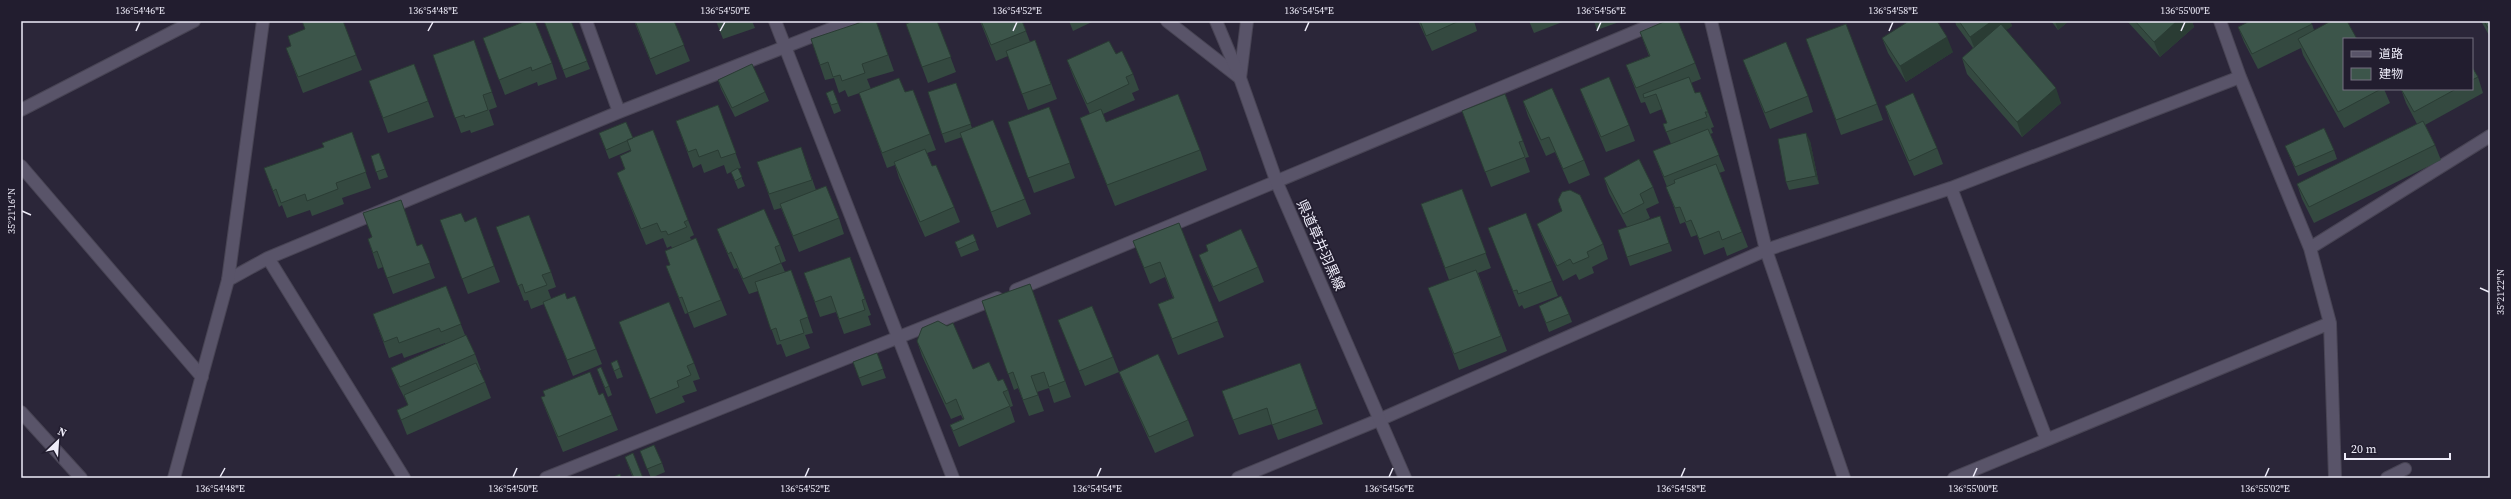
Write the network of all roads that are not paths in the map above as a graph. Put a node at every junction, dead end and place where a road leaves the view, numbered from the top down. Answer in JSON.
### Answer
{"nodes":[{"id":1,"x":194,"y":21,"type":"edge"},
{"id":2,"x":263,"y":21,"type":"edge"},
{"id":3,"x":586,"y":21,"type":"edge"},
{"id":4,"x":775,"y":21,"type":"edge"},
{"id":5,"x":851,"y":21,"type":"edge"},
{"id":6,"x":1167,"y":21,"type":"edge"},
{"id":7,"x":1216,"y":21,"type":"edge"},
{"id":8,"x":1247,"y":21,"type":"edge"},
{"id":9,"x":1661,"y":21,"type":"edge"},
{"id":10,"x":1710,"y":21,"type":"edge"},
{"id":11,"x":2220,"y":21,"type":"edge"},
{"id":12,"x":785,"y":46,"type":"junction"},
{"id":13,"x":2240,"y":77,"type":"junction"},
{"id":14,"x":1240,"y":78,"type":"junction"},
{"id":15,"x":21,"y":110,"type":"edge"},
{"id":16,"x":619,"y":112,"type":"junction"},
{"id":17,"x":2490,"y":136,"type":"edge"},
{"id":18,"x":21,"y":166,"type":"edge"},
{"id":19,"x":1277,"y":183,"type":"junction"},
{"id":20,"x":1951,"y":188,"type":"junction"},
{"id":21,"x":2310,"y":248,"type":"junction"},
{"id":22,"x":1766,"y":250,"type":"junction"},
{"id":23,"x":268,"y":258,"type":"junction"},
{"id":24,"x":228,"y":280,"type":"junction"},
{"id":25,"x":2330,"y":323,"type":"junction"},
{"id":26,"x":899,"y":338,"type":"junction"},
{"id":27,"x":202,"y":377,"type":"junction"},
{"id":28,"x":21,"y":412,"type":"edge"},
{"id":29,"x":1380,"y":419,"type":"junction"},
{"id":30,"x":2046,"y":438,"type":"junction"},
{"id":31,"x":2405,"y":469,"type":"dead end"},
{"id":32,"x":81,"y":478,"type":"edge"},
{"id":33,"x":174,"y":478,"type":"edge"},
{"id":34,"x":404,"y":478,"type":"edge"},
{"id":35,"x":546,"y":478,"type":"edge"},
{"id":36,"x":953,"y":478,"type":"edge"},
{"id":37,"x":1238,"y":478,"type":"edge"},
{"id":38,"x":1405,"y":478,"type":"edge"},
{"id":39,"x":1844,"y":478,"type":"edge"},
{"id":40,"x":1954,"y":478,"type":"edge"},
{"id":41,"x":2335,"y":478,"type":"edge"},
{"id":42,"x":2387,"y":478,"type":"edge"}],
"edges":[{"from":1,"to":15,"type":"street"},
{"from":2,"to":24,"type":"street"},
{"from":3,"to":16,"type":"street"},
{"from":4,"to":12,"type":"street"},
{"from":5,"to":12,"type":"street"},
{"from":6,"to":14,"type":"street"},
{"from":7,"to":14,"type":"street","name":"県道草井羽黒線"},
{"from":8,"to":14,"type":"street"},
{"from":9,"to":19,"type":"street"},
{"from":10,"to":22,"type":"street"},
{"from":11,"to":13,"type":"street"},
{"from":12,"to":16,"type":"street"},
{"from":12,"to":26,"type":"street"},
{"from":13,"to":20,"type":"street"},
{"from":13,"to":21,"type":"street"},
{"from":14,"to":19,"type":"street","name":"県道草井羽黒線"},
{"from":16,"to":23,"type":"street"},
{"from":17,"to":21,"type":"street"},
{"from":18,"to":27,"type":"street"},
{"from":19,"to":26,"type":"street"},
{"from":19,"to":29,"type":"street","name":"県道草井羽黒線"},
{"from":20,"to":22,"type":"street"},
{"from":20,"to":30,"type":"street"},
{"from":21,"to":25,"type":"street"},
{"from":22,"to":29,"type":"street"},
{"from":22,"to":39,"type":"street"},
{"from":23,"to":24,"type":"street"},
{"from":23,"to":34,"type":"street"},
{"from":24,"to":27,"type":"street"},
{"from":25,"to":30,"type":"street"},
{"from":25,"to":41,"type":"street"},
{"from":26,"to":35,"type":"street"},
{"from":26,"to":36,"type":"street"},
{"from":27,"to":33,"type":"street"},
{"from":28,"to":32,"type":"street"},
{"from":29,"to":37,"type":"street"},
{"from":29,"to":38,"type":"street","name":"県道草井羽黒線"},
{"from":30,"to":40,"type":"street"},
{"from":31,"to":42,"type":"street"}]}
